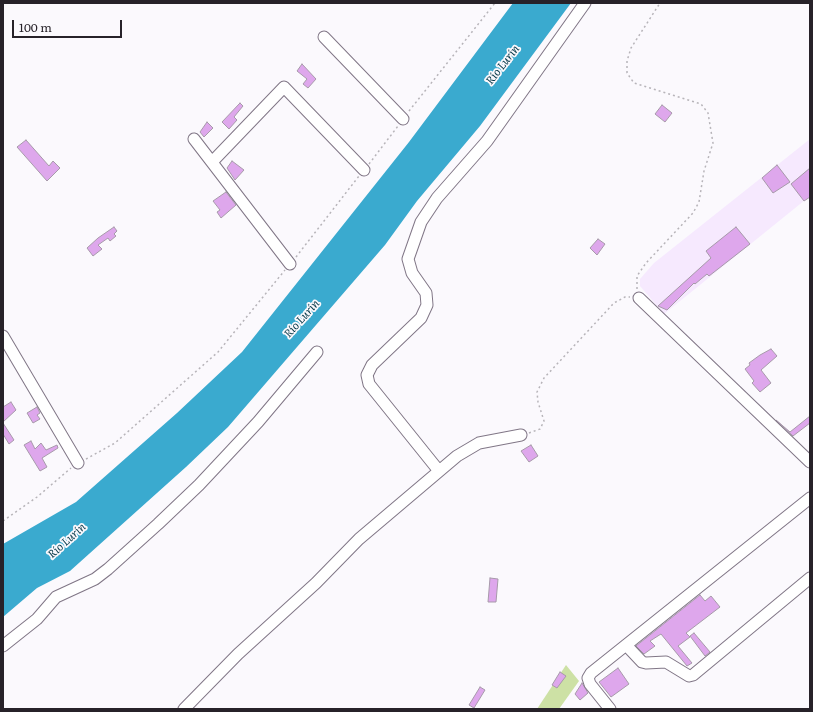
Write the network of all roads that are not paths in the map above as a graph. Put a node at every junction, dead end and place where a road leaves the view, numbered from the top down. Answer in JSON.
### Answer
{"nodes":[{"id":1,"x":585,"y":3,"type":"edge"},
{"id":2,"x":324,"y":37,"type":"dead end"},
{"id":3,"x":403,"y":120,"type":"road end"},
{"id":4,"x":194,"y":139,"type":"dead end"},
{"id":5,"x":212,"y":162,"type":"junction"},
{"id":6,"x":364,"y":170,"type":"road end"},
{"id":7,"x":290,"y":264,"type":"road end"},
{"id":8,"x":639,"y":298,"type":"road end"},
{"id":9,"x":3,"y":336,"type":"edge"},
{"id":10,"x":317,"y":352,"type":"dead end"},
{"id":11,"x":521,"y":435,"type":"road end"},
{"id":12,"x":810,"y":462,"type":"edge"},
{"id":13,"x":78,"y":463,"type":"road end"},
{"id":14,"x":439,"y":471,"type":"junction"},
{"id":15,"x":810,"y":498,"type":"edge"},
{"id":16,"x":810,"y":578,"type":"edge"},
{"id":17,"x":626,"y":645,"type":"junction"},
{"id":18,"x":3,"y":646,"type":"edge"},
{"id":19,"x":184,"y":709,"type":"edge"},
{"id":20,"x":610,"y":709,"type":"edge"}],
"edges":[{"from":1,"to":14,"type":"street"},
{"from":2,"to":3,"type":"street"},
{"from":4,"to":5,"type":"street"},
{"from":5,"to":6,"type":"street"},
{"from":5,"to":7,"type":"street"},
{"from":8,"to":12,"type":"street"},
{"from":9,"to":13,"type":"street"},
{"from":10,"to":18,"type":"street"},
{"from":11,"to":14,"type":"street"},
{"from":14,"to":19,"type":"street"},
{"from":15,"to":17,"type":"street"},
{"from":16,"to":17,"type":"street"},
{"from":17,"to":20,"type":"street"}]}
